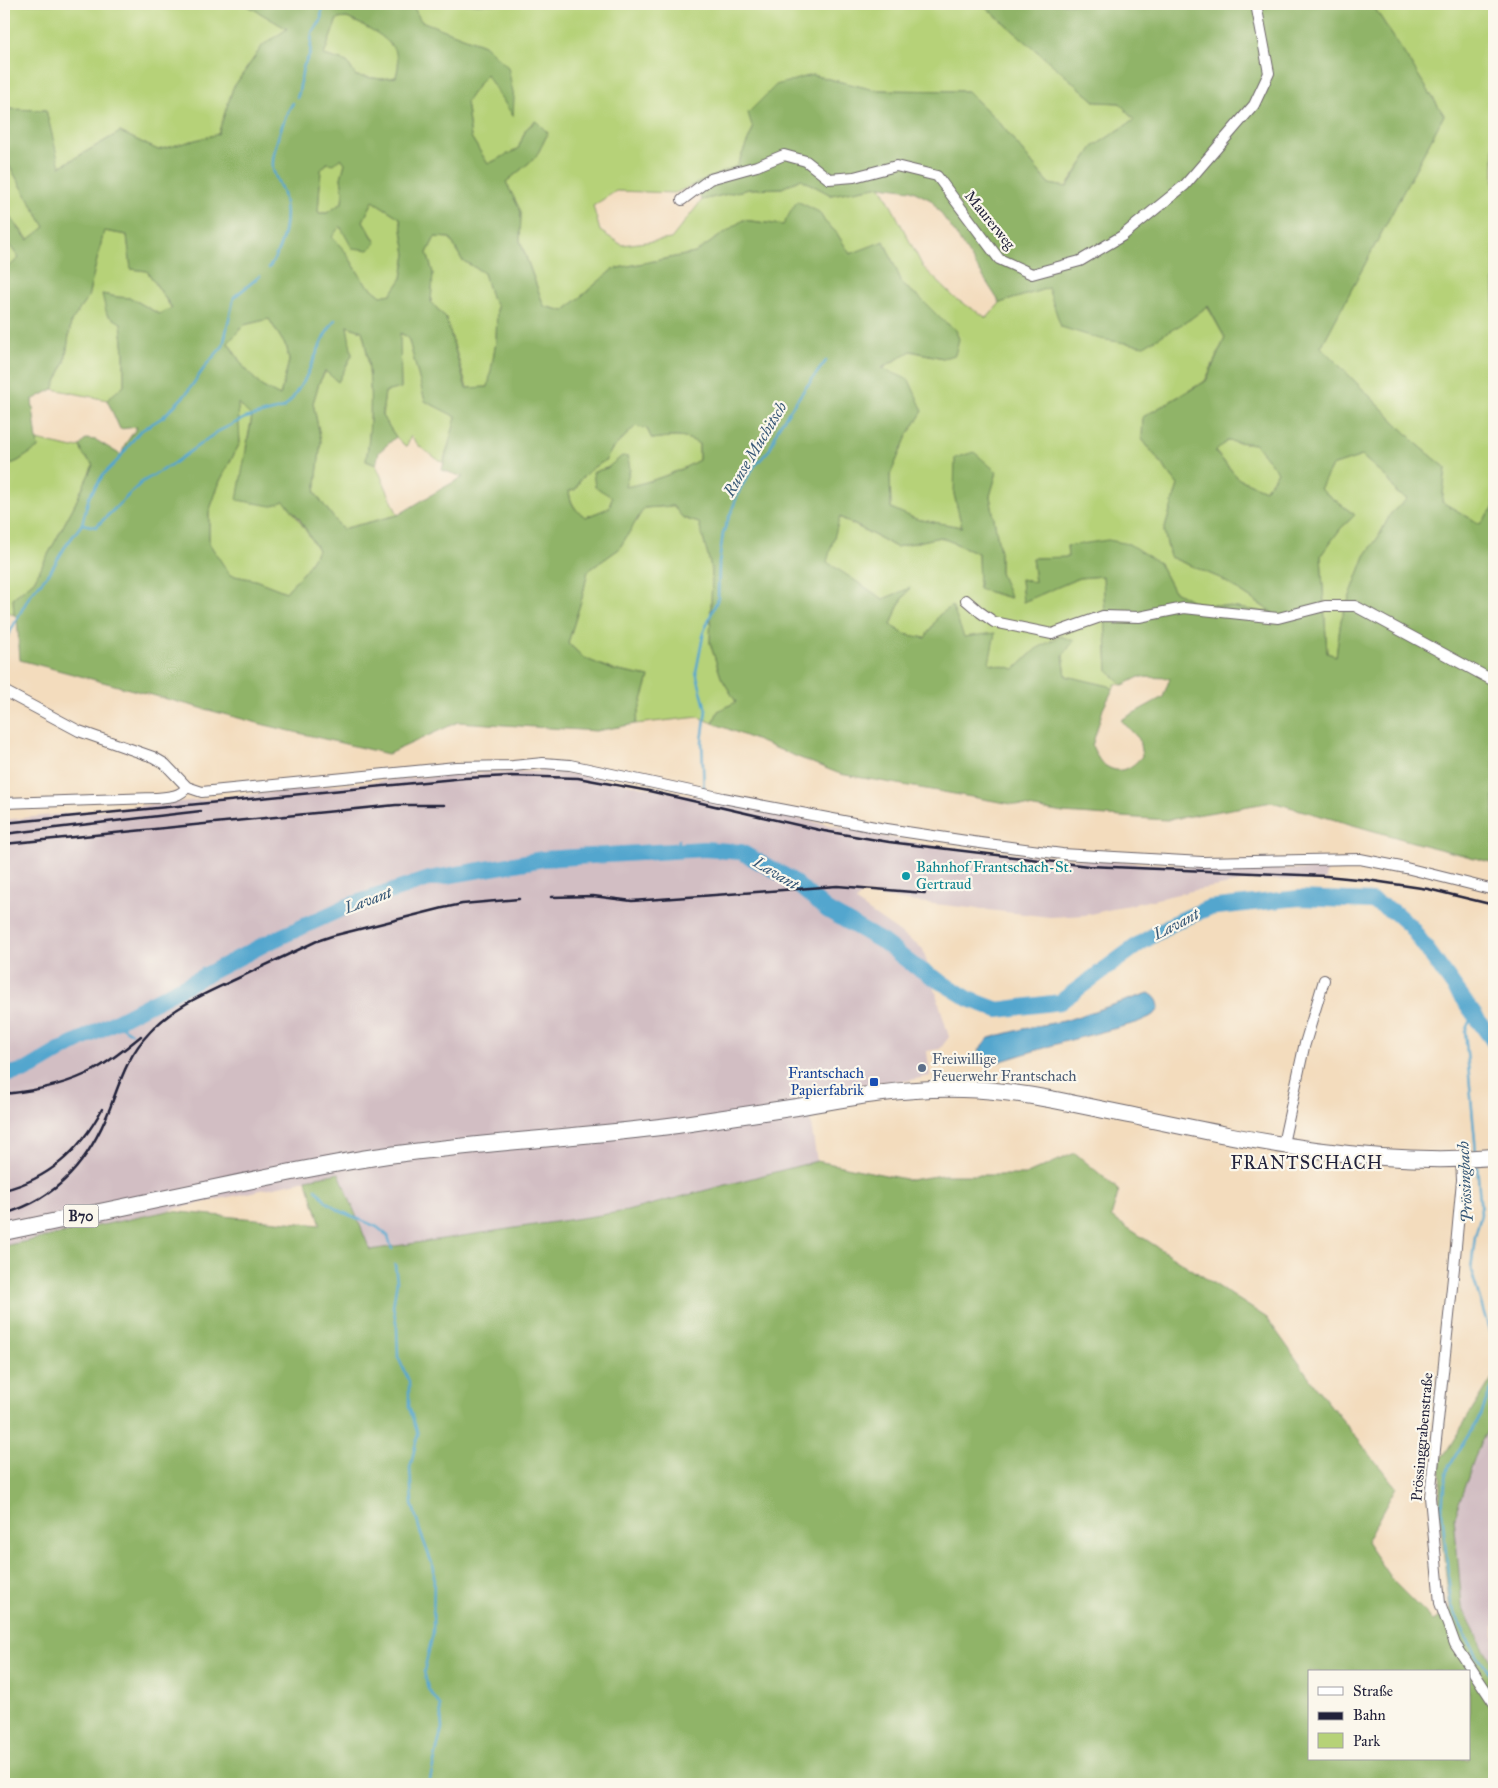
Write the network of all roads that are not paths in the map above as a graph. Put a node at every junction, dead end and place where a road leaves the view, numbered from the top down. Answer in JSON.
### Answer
{"nodes":[{"id":1,"x":1256,"y":4,"type":"edge"},
{"id":2,"x":682,"y":200,"type":"dead end"},
{"id":3,"x":966,"y":600,"type":"dead end"},
{"id":4,"x":1494,"y":680,"type":"edge"},
{"id":5,"x":4,"y":691,"type":"edge"},
{"id":6,"x":186,"y":787,"type":"junction"},
{"id":7,"x":4,"y":803,"type":"edge"},
{"id":8,"x":1494,"y":890,"type":"edge"},
{"id":9,"x":1324,"y":980,"type":"dead end"},
{"id":10,"x":1283,"y":1144,"type":"junction"},
{"id":11,"x":1477,"y":1158,"type":"edge"},
{"id":12,"x":4,"y":1232,"type":"edge"},
{"id":13,"x":1494,"y":1703,"type":"edge"}],
"edges":[{"from":1,"to":2,"type":"street","name":"Maurerweg"},
{"from":3,"to":4,"type":"street"},
{"from":5,"to":6,"type":"street"},
{"from":6,"to":7,"type":"street"},
{"from":6,"to":8,"type":"street"},
{"from":9,"to":10,"type":"street"},
{"from":10,"to":11,"type":"main road","number":"B70"},
{"from":10,"to":12,"type":"main road","number":"B70"},
{"from":11,"to":13,"type":"street","name":"Prössinggrabenstraße"}]}
